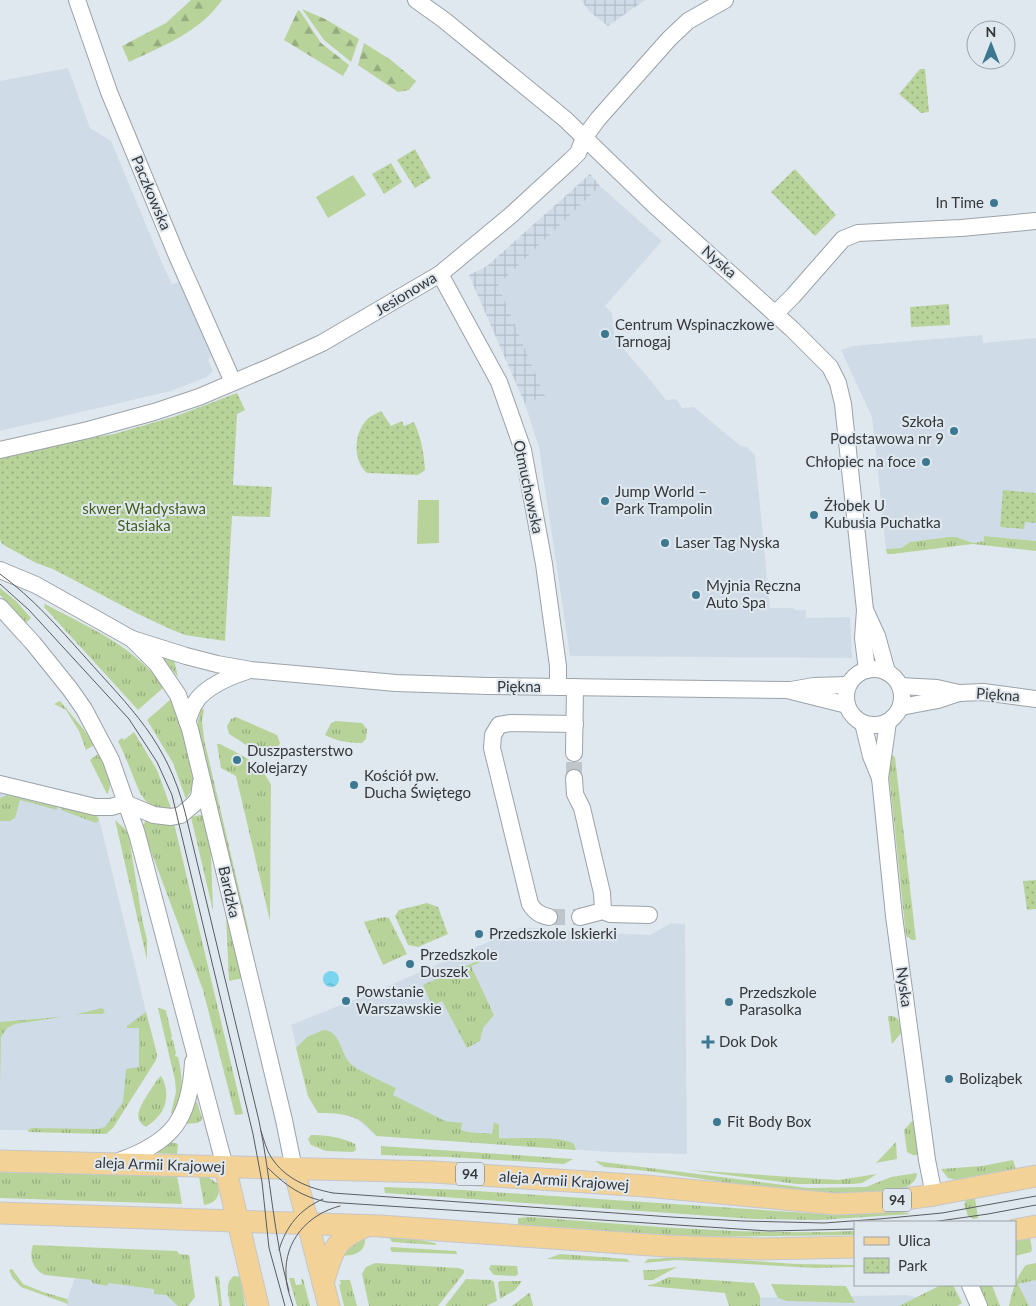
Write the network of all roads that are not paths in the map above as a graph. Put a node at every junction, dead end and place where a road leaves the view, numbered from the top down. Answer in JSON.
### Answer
{"nodes":[{"id":1,"x":78,"y":0,"type":"edge"},
{"id":2,"x":416,"y":0,"type":"edge"},
{"id":3,"x":725,"y":0,"type":"edge"},
{"id":4,"x":584,"y":138,"type":"junction"},
{"id":5,"x":1036,"y":221,"type":"edge"},
{"id":6,"x":440,"y":274,"type":"junction"},
{"id":7,"x":775,"y":314,"type":"junction"},
{"id":8,"x":233,"y":382,"type":"junction"},
{"id":9,"x":0,"y":450,"type":"edge"},
{"id":10,"x":0,"y":570,"type":"edge"},
{"id":11,"x":0,"y":607,"type":"edge"},
{"id":12,"x":864,"y":610,"type":"junction"},
{"id":13,"x":132,"y":639,"type":"junction"},
{"id":14,"x":251,"y":670,"type":"junction"},
{"id":15,"x":867,"y":670,"type":"junction"},
{"id":16,"x":887,"y":672,"type":"junction"},
{"id":17,"x":848,"y":685,"type":"junction"},
{"id":18,"x":900,"y":686,"type":"junction"},
{"id":19,"x":558,"y":687,"type":"junction"},
{"id":20,"x":575,"y":687,"type":"junction"},
{"id":21,"x":787,"y":690,"type":"junction"},
{"id":22,"x":960,"y":693,"type":"junction"},
{"id":23,"x":1036,"y":699,"type":"edge"},
{"id":24,"x":847,"y":705,"type":"junction"},
{"id":25,"x":901,"y":707,"type":"junction"},
{"id":26,"x":187,"y":722,"type":"junction"},
{"id":27,"x":888,"y":722,"type":"junction"},
{"id":28,"x":575,"y":724,"type":"junction"},
{"id":29,"x":863,"y":724,"type":"junction"},
{"id":30,"x":574,"y":753,"type":"tunnel mouth"},
{"id":31,"x":202,"y":778,"type":"junction"},
{"id":32,"x":574,"y":778,"type":"tunnel mouth"},
{"id":33,"x":880,"y":778,"type":"junction"},
{"id":34,"x":0,"y":784,"type":"edge"},
{"id":35,"x":125,"y":803,"type":"junction"},
{"id":36,"x":603,"y":911,"type":"junction"},
{"id":37,"x":649,"y":915,"type":"dead end"},
{"id":38,"x":549,"y":917,"type":"tunnel mouth"},
{"id":39,"x":580,"y":917,"type":"tunnel mouth"},
{"id":40,"x":193,"y":1047,"type":"junction"},
{"id":41,"x":0,"y":1161,"type":"edge"},
{"id":42,"x":112,"y":1164,"type":"junction"},
{"id":43,"x":225,"y":1168,"type":"junction"},
{"id":44,"x":294,"y":1169,"type":"junction"},
{"id":45,"x":1036,"y":1176,"type":"edge"},
{"id":46,"x":934,"y":1195,"type":"junction"},
{"id":47,"x":0,"y":1213,"type":"edge"},
{"id":48,"x":239,"y":1222,"type":"junction"},
{"id":49,"x":308,"y":1224,"type":"junction"},
{"id":50,"x":370,"y":1226,"type":"junction"},
{"id":51,"x":1036,"y":1226,"type":"edge"},
{"id":52,"x":1016,"y":1230,"type":"edge"},
{"id":53,"x":854,"y":1247,"type":"edge"},
{"id":54,"x":323,"y":1284,"type":"junction"},
{"id":55,"x":970,"y":1286,"type":"edge"},
{"id":56,"x":258,"y":1306,"type":"edge"},
{"id":57,"x":329,"y":1306,"type":"edge"},
{"id":58,"x":979,"y":1306,"type":"edge"}],
"edges":[{"from":1,"to":8,"type":"street","name":"Paczkowska"},
{"from":2,"to":4,"type":"street","name":"Nyska"},
{"from":3,"to":4,"type":"street","name":"Jesionowa"},
{"from":4,"to":6,"type":"street","name":"Jesionowa"},
{"from":4,"to":7,"type":"street","name":"Nyska"},
{"from":5,"to":7,"type":"street"},
{"from":6,"to":8,"type":"street","name":"Jesionowa"},
{"from":6,"to":19,"type":"street","name":"Otmuchowska"},
{"from":7,"to":12,"type":"street","name":"Nyska"},
{"from":8,"to":9,"type":"street","name":"Jesionowa"},
{"from":10,"to":13,"type":"street","name":"Bardzka"},
{"from":11,"to":35,"type":"street"},
{"from":12,"to":15,"type":"street","name":"Nyska"},
{"from":12,"to":16,"type":"street","name":"Nyska"},
{"from":13,"to":14,"type":"street","name":"Piękna"},
{"from":13,"to":26,"type":"street","name":"Bardzka"},
{"from":14,"to":19,"type":"street","name":"Piękna"},
{"from":14,"to":26,"type":"street","name":"Piękna"},
{"from":15,"to":16,"type":"street"},
{"from":15,"to":17,"type":"street"},
{"from":16,"to":18,"type":"street"},
{"from":17,"to":21,"type":"street","name":"Piękna"},
{"from":17,"to":24,"type":"street"},
{"from":18,"to":22,"type":"street","name":"Piękna"},
{"from":18,"to":25,"type":"street"},
{"from":19,"to":20,"type":"street","name":"Piękna"},
{"from":20,"to":21,"type":"street","name":"Piękna"},
{"from":20,"to":28,"type":"street"},
{"from":21,"to":24,"type":"street","name":"Piękna"},
{"from":22,"to":23,"type":"street","name":"Piękna"},
{"from":22,"to":25,"type":"street","name":"Piękna"},
{"from":24,"to":29,"type":"street"},
{"from":25,"to":27,"type":"street"},
{"from":26,"to":31,"type":"street","name":"Bardzka"},
{"from":27,"to":29,"type":"street"},
{"from":27,"to":33,"type":"street","name":"Nyska"},
{"from":28,"to":30,"type":"street"},
{"from":28,"to":38,"type":"street"},
{"from":29,"to":33,"type":"street","name":"Nyska"},
{"from":31,"to":35,"type":"street"},
{"from":31,"to":44,"type":"street","name":"Bardzka"},
{"from":32,"to":36,"type":"street"},
{"from":33,"to":46,"type":"street","name":"Nyska"},
{"from":34,"to":35,"type":"street"},
{"from":35,"to":40,"type":"street"},
{"from":36,"to":37,"type":"street"},
{"from":36,"to":39,"type":"street"},
{"from":40,"to":42,"type":"street"},
{"from":40,"to":43,"type":"street"},
{"from":41,"to":42,"type":"main road","name":"aleja Armii Krajowej","number":"94"},
{"from":42,"to":43,"type":"main road","name":"aleja Armii Krajowej","number":"94"},
{"from":43,"to":44,"type":"main road","name":"aleja Armii Krajowej","number":"94"},
{"from":43,"to":48,"type":"main road"},
{"from":44,"to":46,"type":"main road","name":"aleja Armii Krajowej","number":"94"},
{"from":44,"to":49,"type":"main road","name":"Bardzka"},
{"from":45,"to":46,"type":"main road","name":"aleja Armii Krajowej","number":"94"},
{"from":47,"to":48,"type":"main road"},
{"from":48,"to":49,"type":"main road"},
{"from":48,"to":56,"type":"main road"},
{"from":49,"to":50,"type":"main road"},
{"from":49,"to":54,"type":"main road","name":"Bardzka"},
{"from":50,"to":53,"type":"main road"},
{"from":50,"to":54,"type":"main road"},
{"from":51,"to":52,"type":"main road"},
{"from":54,"to":57,"type":"main road","name":"Bardzka"},
{"from":55,"to":58,"type":"street"}]}
